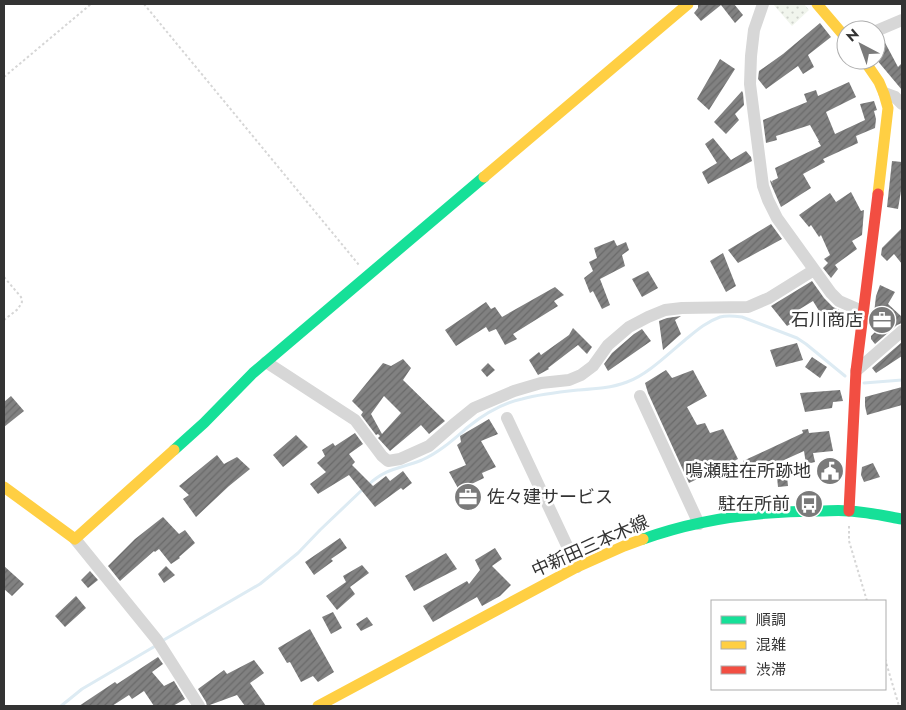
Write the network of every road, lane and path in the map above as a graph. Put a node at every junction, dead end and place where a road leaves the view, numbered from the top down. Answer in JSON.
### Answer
{"nodes":[{"id":1,"x":91,"y":4,"type":"edge"},
{"id":2,"x":144,"y":4,"type":"edge"},
{"id":3,"x":688,"y":4,"type":"edge"},
{"id":4,"x":763,"y":4,"type":"edge"},
{"id":5,"x":817,"y":4,"type":"edge"},
{"id":6,"x":902,"y":20,"type":"edge"},
{"id":7,"x":836,"y":26,"type":"edge"},
{"id":8,"x":886,"y":26,"type":"edge"},
{"id":9,"x":871,"y":70,"type":"edge"},
{"id":10,"x":4,"y":77,"type":"edge"},
{"id":11,"x":884,"y":93,"type":"junction"},
{"id":12,"x":902,"y":104,"type":"edge"},
{"id":13,"x":814,"y":270,"type":"junction"},
{"id":14,"x":368,"y":276,"type":"junction"},
{"id":15,"x":4,"y":277,"type":"edge"},
{"id":16,"x":862,"y":311,"type":"junction"},
{"id":17,"x":4,"y":320,"type":"edge"},
{"id":18,"x":902,"y":331,"type":"edge"},
{"id":19,"x":266,"y":362,"type":"junction"},
{"id":20,"x":856,"y":371,"type":"junction"},
{"id":21,"x":640,"y":396,"type":"dead end"},
{"id":22,"x":507,"y":418,"type":"dead end"},
{"id":23,"x":4,"y":487,"type":"edge"},
{"id":24,"x":849,"y":511,"type":"junction"},
{"id":25,"x":902,"y":519,"type":"edge"},
{"id":26,"x":699,"y":524,"type":"junction"},
{"id":27,"x":75,"y":539,"type":"junction"},
{"id":28,"x":577,"y":567,"type":"junction"},
{"id":29,"x":867,"y":600,"type":"edge"},
{"id":30,"x":886,"y":662,"type":"edge"},
{"id":31,"x":198,"y":706,"type":"edge"},
{"id":32,"x":318,"y":706,"type":"edge"},
{"id":33,"x":899,"y":706,"type":"edge"}],
"edges":[{"from":1,"to":10,"type":"path"},
{"from":2,"to":14,"type":"path"},
{"from":3,"to":14,"type":"street"},
{"from":4,"to":13,"type":"street"},
{"from":5,"to":7,"type":"street"},
{"from":6,"to":8,"type":"street"},
{"from":9,"to":11,"type":"street"},
{"from":11,"to":12,"type":"street"},
{"from":11,"to":16,"type":"street"},
{"from":13,"to":16,"type":"street"},
{"from":13,"to":19,"type":"street"},
{"from":14,"to":19,"type":"street"},
{"from":15,"to":17,"type":"path"},
{"from":16,"to":20,"type":"street"},
{"from":18,"to":20,"type":"street"},
{"from":19,"to":27,"type":"street"},
{"from":20,"to":24,"type":"street"},
{"from":21,"to":26,"type":"street"},
{"from":22,"to":28,"type":"street"},
{"from":23,"to":27,"type":"street"},
{"from":24,"to":25,"type":"street","name":"中新田三本木線"},
{"from":24,"to":26,"type":"street","name":"中新田三本木線"},
{"from":24,"to":29,"type":"path"},
{"from":26,"to":28,"type":"street","name":"中新田三本木線"},
{"from":27,"to":31,"type":"street"},
{"from":28,"to":32,"type":"street","name":"中新田三本木線"},
{"from":30,"to":33,"type":"path"}]}
